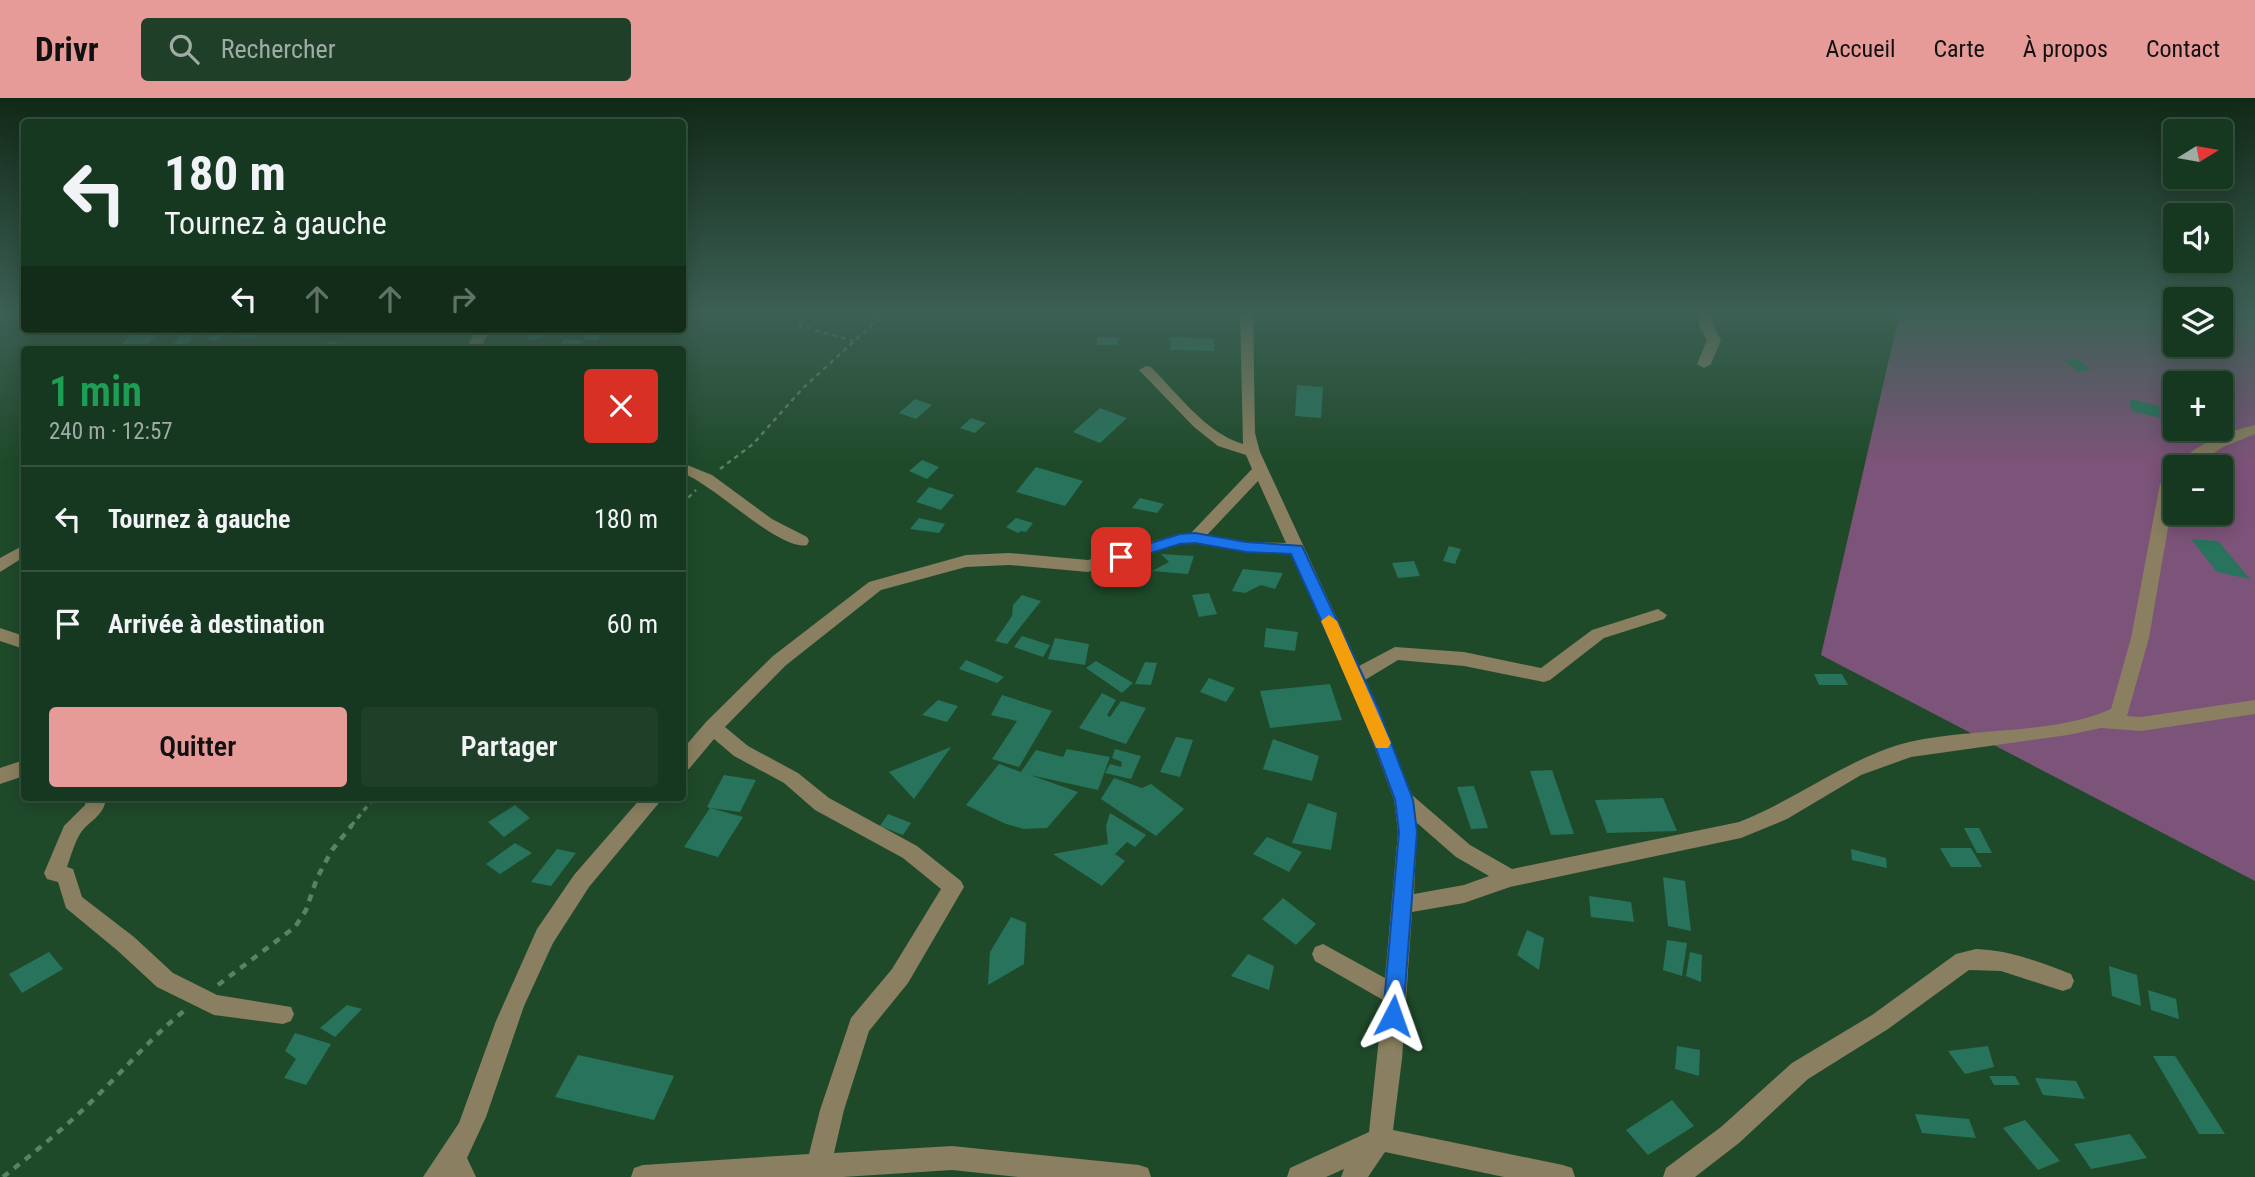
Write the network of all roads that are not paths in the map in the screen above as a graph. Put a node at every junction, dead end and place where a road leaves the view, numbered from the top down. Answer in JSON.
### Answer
{"nodes":[{"id":1,"x":1247,"y":361,"type":"edge"},
{"id":2,"x":1146,"y":370,"type":"dead end"},
{"id":3,"x":2255,"y":429,"type":"edge"},
{"id":4,"x":1251,"y":452,"type":"junction"},
{"id":5,"x":2198,"y":455,"type":"edge"},
{"id":6,"x":686,"y":470,"type":"edge"},
{"id":7,"x":1260,"y":470,"type":"junction"},
{"id":8,"x":2163,"y":512,"type":"edge"},
{"id":9,"x":1195,"y":538,"type":"junction"},
{"id":10,"x":801,"y":541,"type":"dead end"},
{"id":11,"x":1296,"y":550,"type":"junction"},
{"id":12,"x":21,"y":552,"type":"edge"},
{"id":13,"x":0,"y":566,"type":"edge"},
{"id":14,"x":1658,"y":615,"type":"dead end"},
{"id":15,"x":0,"y":634,"type":"edge"},
{"id":16,"x":21,"y":642,"type":"edge"},
{"id":17,"x":1355,"y":677,"type":"junction"},
{"id":18,"x":2255,"y":707,"type":"edge"},
{"id":19,"x":2103,"y":721,"type":"junction"},
{"id":20,"x":713,"y":727,"type":"junction"},
{"id":21,"x":686,"y":759,"type":"edge"},
{"id":22,"x":21,"y":769,"type":"edge"},
{"id":23,"x":0,"y":776,"type":"edge"},
{"id":24,"x":1404,"y":800,"type":"junction"},
{"id":25,"x":96,"y":801,"type":"edge"},
{"id":26,"x":650,"y":801,"type":"edge"},
{"id":27,"x":1510,"y":878,"type":"junction"},
{"id":28,"x":1402,"y":905,"type":"junction"},
{"id":29,"x":1323,"y":954,"type":"dead end"},
{"id":30,"x":2063,"y":981,"type":"dead end"},
{"id":31,"x":1395,"y":995,"type":"junction"},
{"id":32,"x":283,"y":1014,"type":"dead end"},
{"id":33,"x":1380,"y":1139,"type":"junction"},
{"id":34,"x":819,"y":1166,"type":"junction"},
{"id":35,"x":459,"y":1168,"type":"edge"},
{"id":36,"x":435,"y":1177,"type":"edge"},
{"id":37,"x":643,"y":1177,"type":"edge"},
{"id":38,"x":1139,"y":1177,"type":"edge"},
{"id":39,"x":1299,"y":1177,"type":"edge"},
{"id":40,"x":1353,"y":1177,"type":"edge"},
{"id":41,"x":1563,"y":1177,"type":"edge"},
{"id":42,"x":1675,"y":1177,"type":"edge"}],
"edges":[{"from":1,"to":4,"type":"street"},
{"from":2,"to":4,"type":"street"},
{"from":3,"to":5,"type":"street"},
{"from":4,"to":7,"type":"street"},
{"from":6,"to":10,"type":"street"},
{"from":7,"to":9,"type":"street"},
{"from":7,"to":11,"type":"street"},
{"from":8,"to":19,"type":"street"},
{"from":9,"to":11,"type":"street"},
{"from":9,"to":20,"type":"street"},
{"from":11,"to":17,"type":"street"},
{"from":12,"to":13,"type":"street"},
{"from":14,"to":17,"type":"street"},
{"from":15,"to":16,"type":"street"},
{"from":17,"to":24,"type":"street"},
{"from":18,"to":19,"type":"street"},
{"from":19,"to":27,"type":"street"},
{"from":20,"to":21,"type":"street"},
{"from":20,"to":34,"type":"street"},
{"from":22,"to":23,"type":"street"},
{"from":24,"to":27,"type":"street"},
{"from":24,"to":28,"type":"street"},
{"from":25,"to":32,"type":"street"},
{"from":26,"to":35,"type":"street"},
{"from":27,"to":28,"type":"street"},
{"from":28,"to":31,"type":"street"},
{"from":29,"to":31,"type":"street"},
{"from":30,"to":42,"type":"street"},
{"from":31,"to":33,"type":"street"},
{"from":33,"to":39,"type":"street"},
{"from":33,"to":40,"type":"street"},
{"from":33,"to":41,"type":"street"},
{"from":34,"to":37,"type":"street"},
{"from":34,"to":38,"type":"street"},
{"from":35,"to":36,"type":"street"}]}
